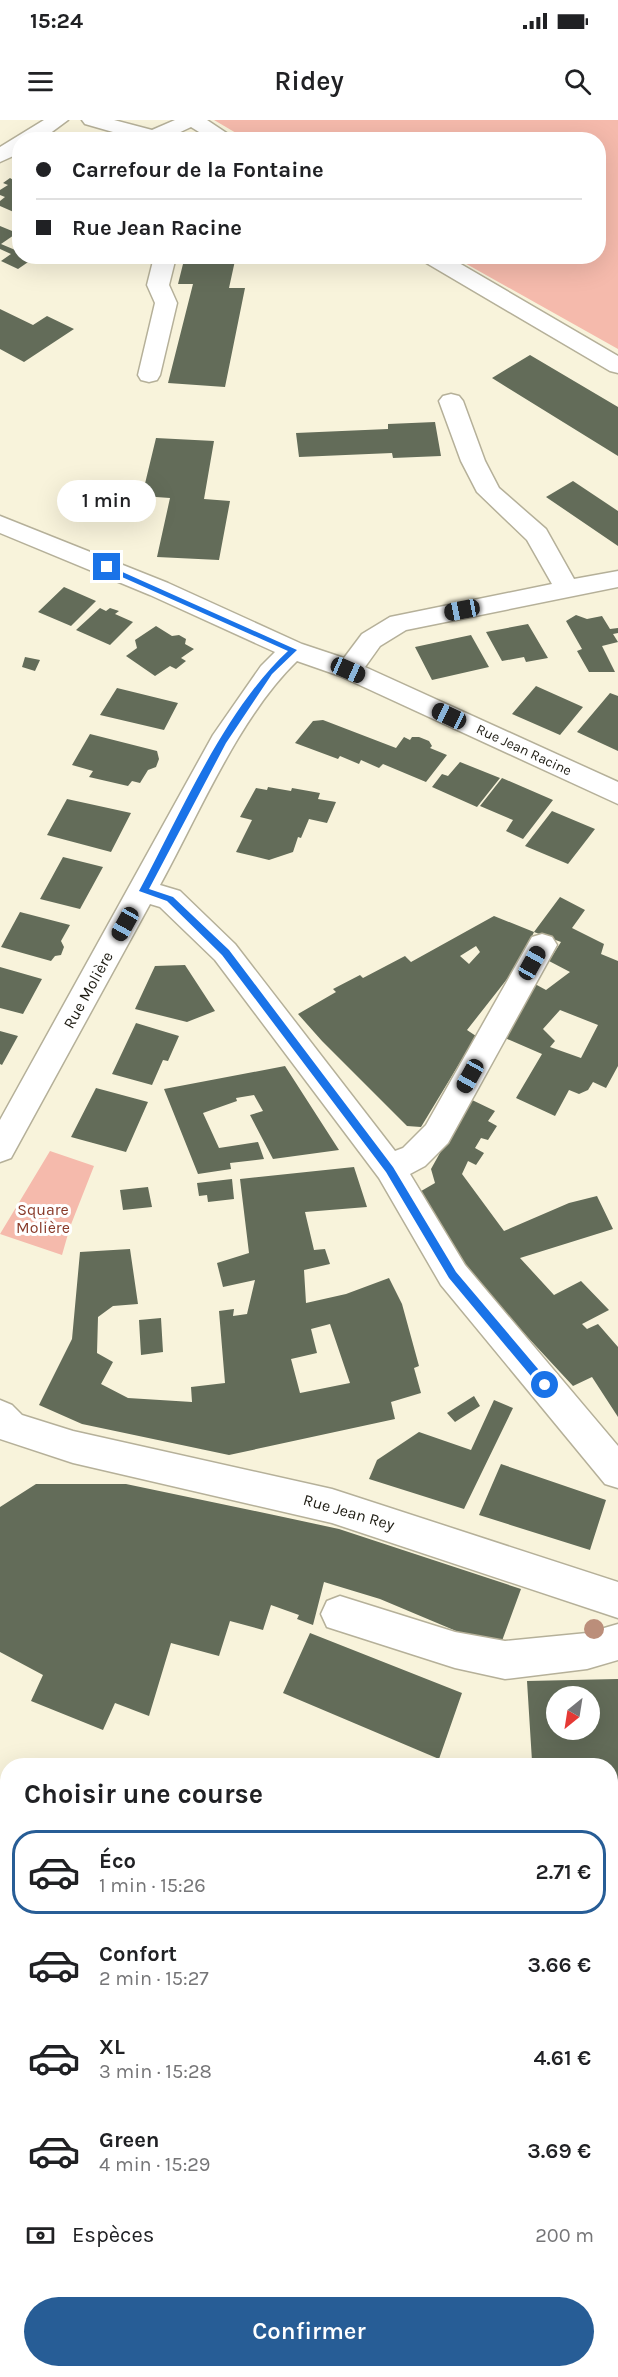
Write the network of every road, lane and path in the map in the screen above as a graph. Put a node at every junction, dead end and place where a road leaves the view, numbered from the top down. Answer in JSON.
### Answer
{"nodes":[{"id":1,"x":58,"y":120,"type":"edge"},
{"id":2,"x":92,"y":120,"type":"edge"},
{"id":3,"x":192,"y":120,"type":"edge"},
{"id":4,"x":39,"y":132,"type":"edge"},
{"id":5,"x":137,"y":132,"type":"edge"},
{"id":6,"x":171,"y":132,"type":"edge"},
{"id":7,"x":213,"y":132,"type":"edge"},
{"id":8,"x":163,"y":264,"type":"edge"},
{"id":9,"x":445,"y":264,"type":"edge"},
{"id":10,"x":618,"y":366,"type":"edge"},
{"id":11,"x":149,"y":375,"type":"dead end"},
{"id":12,"x":451,"y":401,"type":"dead end"},
{"id":13,"x":0,"y":524,"type":"edge"},
{"id":14,"x":618,"y":579,"type":"edge"},
{"id":15,"x":567,"y":589,"type":"junction"},
{"id":16,"x":293,"y":650,"type":"junction"},
{"id":17,"x":348,"y":670,"type":"junction"},
{"id":18,"x":618,"y":794,"type":"edge"},
{"id":19,"x":143,"y":891,"type":"junction"},
{"id":20,"x":542,"y":945,"type":"dead end"},
{"id":21,"x":0,"y":1149,"type":"edge"},
{"id":22,"x":390,"y":1169,"type":"junction"},
{"id":23,"x":4,"y":1428,"type":"edge"},
{"id":24,"x":618,"y":1472,"type":"edge"},
{"id":25,"x":618,"y":1600,"type":"edge"},
{"id":26,"x":340,"y":1614,"type":"dead end"},
{"id":27,"x":618,"y":1642,"type":"edge"}],
"edges":[{"from":1,"to":4,"type":"street"},
{"from":2,"to":5,"type":"street"},
{"from":3,"to":6,"type":"street"},
{"from":3,"to":7,"type":"street"},
{"from":8,"to":11,"type":"street"},
{"from":9,"to":10,"type":"street"},
{"from":12,"to":15,"type":"street"},
{"from":13,"to":16,"type":"street","name":"Rue Jean Racine"},
{"from":14,"to":15,"type":"street"},
{"from":15,"to":17,"type":"street"},
{"from":16,"to":17,"type":"street","name":"Rue Jean Racine"},
{"from":16,"to":19,"type":"street","name":"Rue Molière"},
{"from":17,"to":18,"type":"street","name":"Rue Jean Racine"},
{"from":19,"to":21,"type":"street","name":"Rue Molière"},
{"from":19,"to":22,"type":"street"},
{"from":20,"to":22,"type":"street"},
{"from":22,"to":24,"type":"street"},
{"from":23,"to":25,"type":"street","name":"Rue Jean Rey"},
{"from":26,"to":27,"type":"street"}]}
